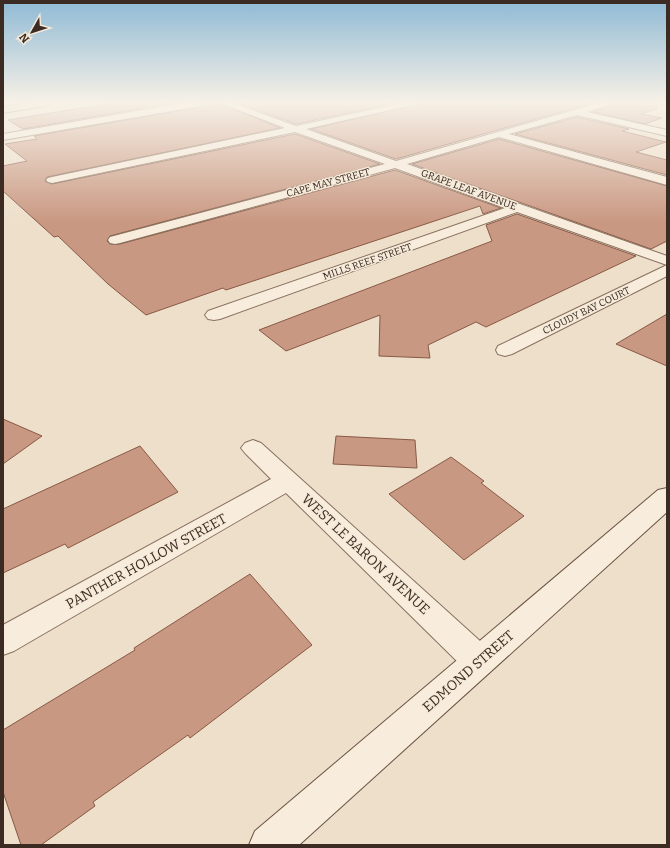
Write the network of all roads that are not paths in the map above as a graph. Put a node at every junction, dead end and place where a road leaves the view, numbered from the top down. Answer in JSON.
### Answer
{"nodes":[{"id":1,"x":229,"y":143,"type":"edge"},
{"id":2,"x":338,"y":143,"type":"edge"},
{"id":3,"x":469,"y":143,"type":"edge"},
{"id":4,"x":529,"y":143,"type":"edge"},
{"id":5,"x":397,"y":164,"type":"junction"},
{"id":6,"x":52,"y":180,"type":"dead end"},
{"id":7,"x":667,"y":181,"type":"edge"},
{"id":8,"x":519,"y":208,"type":"junction"},
{"id":9,"x":115,"y":240,"type":"dead end"},
{"id":10,"x":667,"y":261,"type":"edge"},
{"id":11,"x":667,"y":270,"type":"edge"},
{"id":12,"x":214,"y":315,"type":"dead end"},
{"id":13,"x":505,"y":350,"type":"dead end"},
{"id":14,"x":253,"y":448,"type":"dead end"},
{"id":15,"x":288,"y":481,"type":"junction"},
{"id":16,"x":667,"y":497,"type":"edge"},
{"id":17,"x":3,"y":641,"type":"edge"},
{"id":18,"x":479,"y":661,"type":"junction"},
{"id":19,"x":269,"y":845,"type":"edge"}],
"edges":[{"from":1,"to":6,"type":"street"},
{"from":2,"to":5,"type":"street","name":"GRAPE LEAF AVENUE"},
{"from":3,"to":5,"type":"street","name":"CAPE MAY STREET"},
{"from":4,"to":7,"type":"street"},
{"from":5,"to":8,"type":"street","name":"GRAPE LEAF AVENUE"},
{"from":5,"to":9,"type":"street","name":"CAPE MAY STREET"},
{"from":8,"to":10,"type":"street","name":"GRAPE LEAF AVENUE"},
{"from":8,"to":12,"type":"street","name":"MILLS REEF STREET"},
{"from":11,"to":13,"type":"street","name":"CLOUDY BAY COURT"},
{"from":14,"to":15,"type":"street","name":"WEST LE BARON AVENUE"},
{"from":15,"to":17,"type":"street","name":"PANTHER HOLLOW STREET"},
{"from":15,"to":18,"type":"street","name":"WEST LE BARON AVENUE"},
{"from":16,"to":18,"type":"street","name":"EDMOND STREET"},
{"from":18,"to":19,"type":"street","name":"EDMOND STREET"}]}
